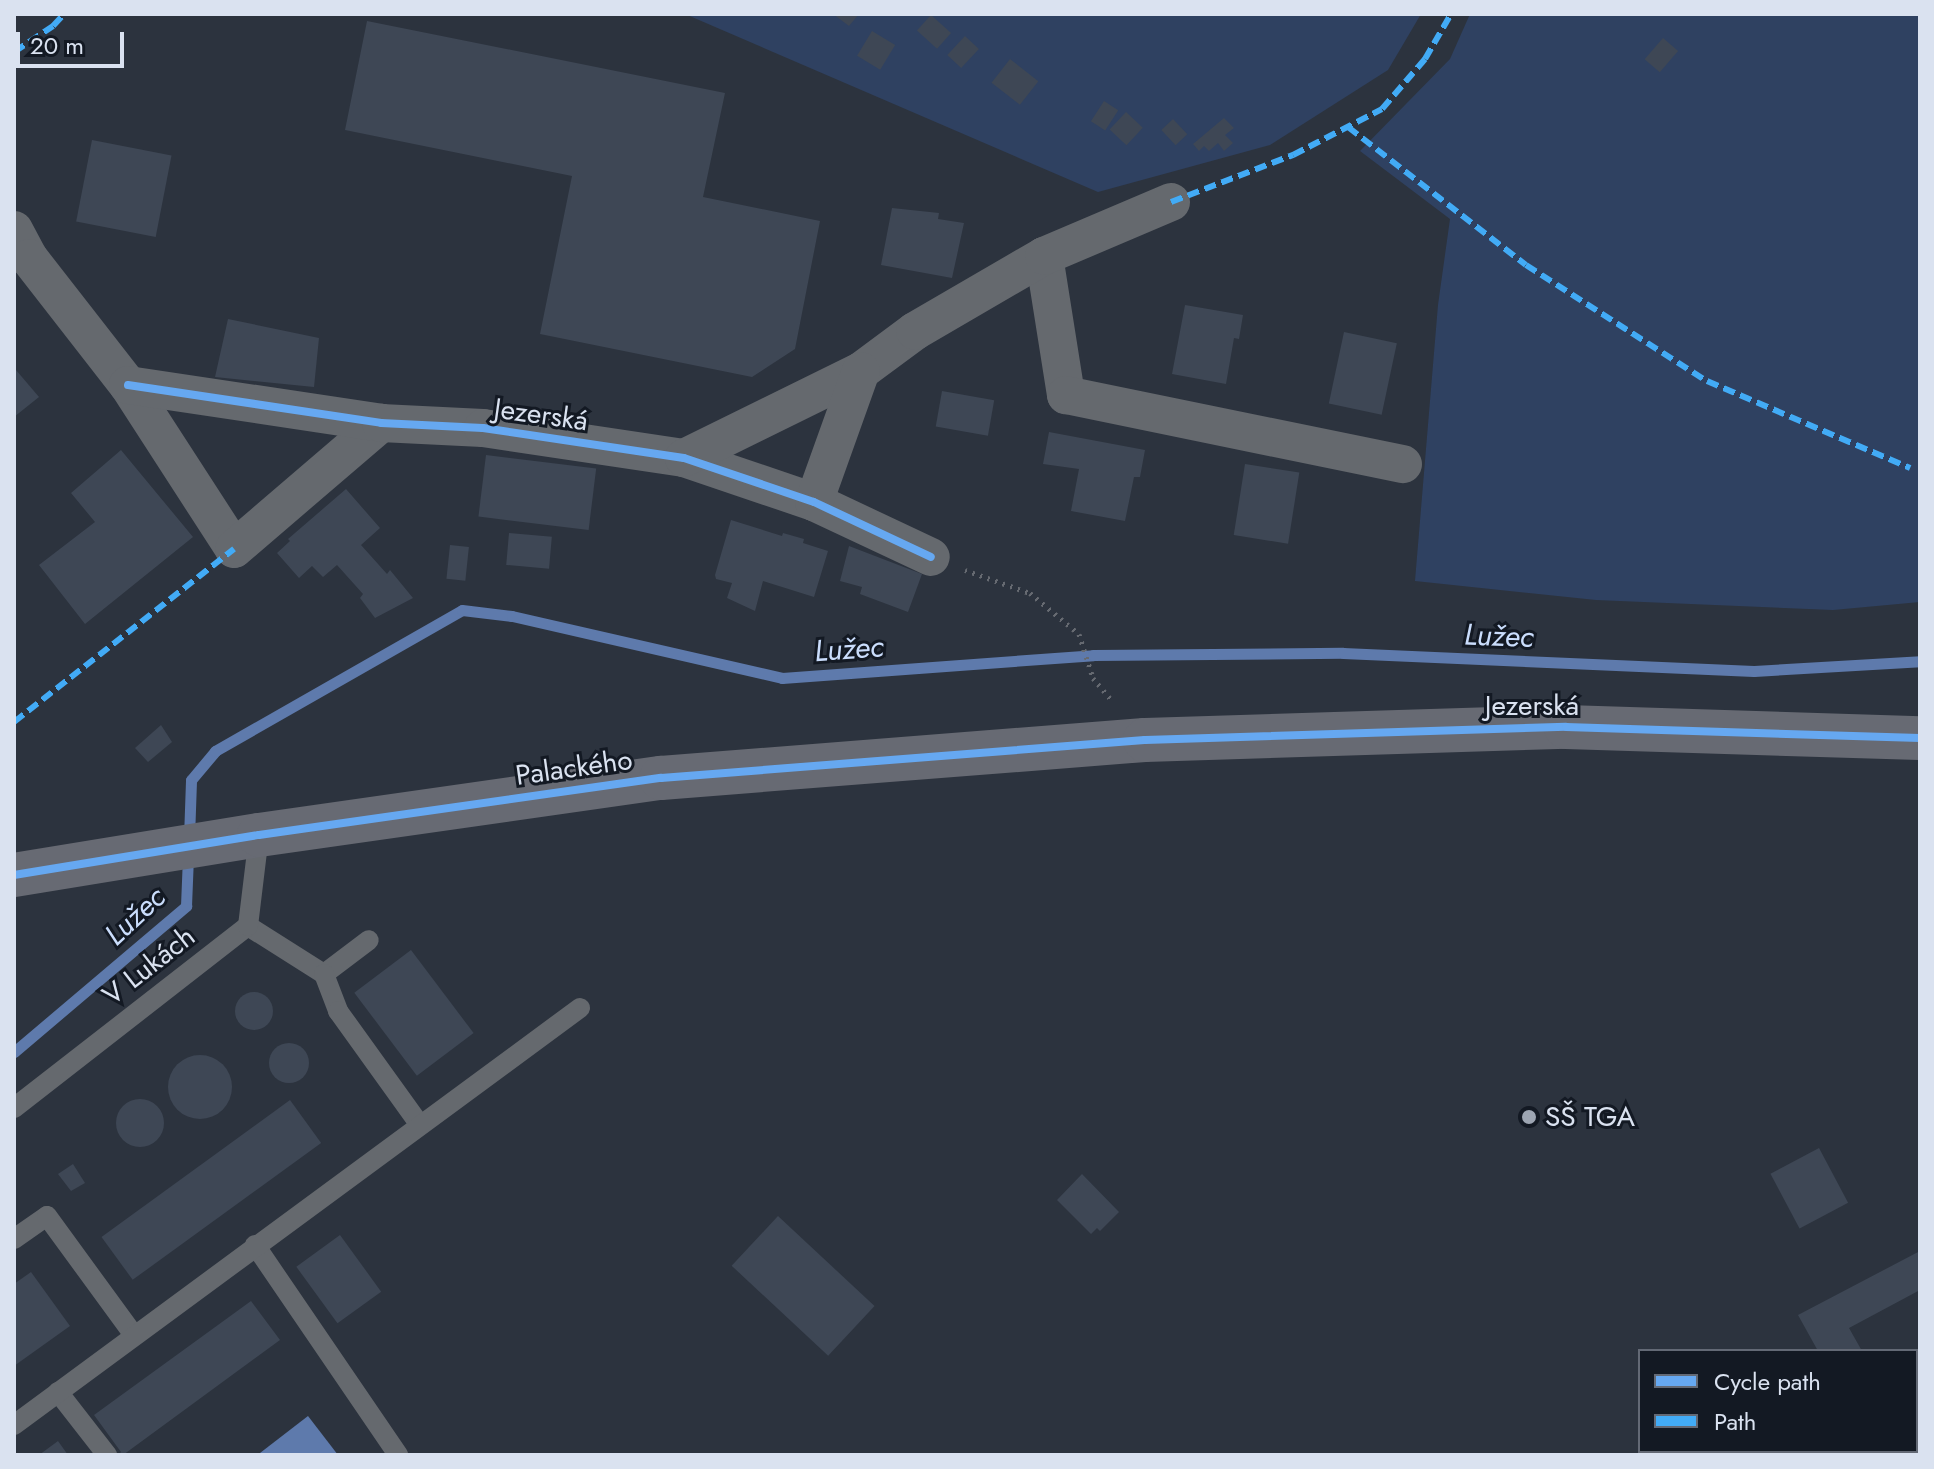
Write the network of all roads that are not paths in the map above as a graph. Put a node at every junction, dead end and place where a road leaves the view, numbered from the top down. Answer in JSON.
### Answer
{"nodes":[{"id":1,"x":1171,"y":202,"type":"dead end"},
{"id":2,"x":19,"y":249,"type":"edge"},
{"id":3,"x":1044,"y":256,"type":"junction"},
{"id":4,"x":861,"y":371,"type":"junction"},
{"id":5,"x":128,"y":385,"type":"junction"},
{"id":6,"x":381,"y":423,"type":"junction"},
{"id":7,"x":684,"y":458,"type":"junction"},
{"id":8,"x":1403,"y":464,"type":"dead end"},
{"id":9,"x":814,"y":502,"type":"junction"},
{"id":10,"x":931,"y":557,"type":"road end"},
{"id":11,"x":1920,"y":738,"type":"edge"},
{"id":12,"x":1145,"y":740,"type":"joint"},
{"id":13,"x":238,"y":838,"type":"junction"},
{"id":14,"x":14,"y":875,"type":"edge"},
{"id":15,"x":248,"y":926,"type":"junction"},
{"id":16,"x":369,"y":940,"type":"dead end"},
{"id":17,"x":324,"y":974,"type":"junction"},
{"id":18,"x":580,"y":1008,"type":"dead end"},
{"id":19,"x":14,"y":1108,"type":"edge"},
{"id":20,"x":420,"y":1125,"type":"junction"},
{"id":21,"x":14,"y":1239,"type":"edge"},
{"id":22,"x":255,"y":1245,"type":"junction"},
{"id":23,"x":133,"y":1334,"type":"junction"},
{"id":24,"x":58,"y":1392,"type":"junction"},
{"id":25,"x":14,"y":1425,"type":"edge"},
{"id":26,"x":107,"y":1455,"type":"edge"},
{"id":27,"x":398,"y":1455,"type":"edge"}],
"edges":[{"from":1,"to":3,"type":"street"},
{"from":2,"to":5,"type":"street"},
{"from":3,"to":4,"type":"street"},
{"from":3,"to":8,"type":"street"},
{"from":4,"to":7,"type":"street"},
{"from":4,"to":9,"type":"street"},
{"from":5,"to":6,"type":"street","name":"Jezerská"},
{"from":5,"to":6,"type":"street"},
{"from":6,"to":7,"type":"street","name":"Jezerská"},
{"from":7,"to":9,"type":"street","name":"Jezerská"},
{"from":9,"to":10,"type":"street","name":"Jezerská"},
{"from":11,"to":12,"type":"street","name":"Jezerská"},
{"from":12,"to":13,"type":"street","name":"Palackého"},
{"from":13,"to":14,"type":"street","name":"Palackého"},
{"from":13,"to":15,"type":"lane"},
{"from":15,"to":17,"type":"lane"},
{"from":15,"to":19,"type":"lane","name":"V Lukách"},
{"from":16,"to":17,"type":"lane"},
{"from":17,"to":20,"type":"lane"},
{"from":18,"to":20,"type":"lane"},
{"from":20,"to":22,"type":"lane"},
{"from":21,"to":23,"type":"lane"},
{"from":22,"to":23,"type":"lane"},
{"from":22,"to":27,"type":"lane"},
{"from":23,"to":24,"type":"lane"},
{"from":24,"to":25,"type":"lane"},
{"from":24,"to":26,"type":"lane"}]}
